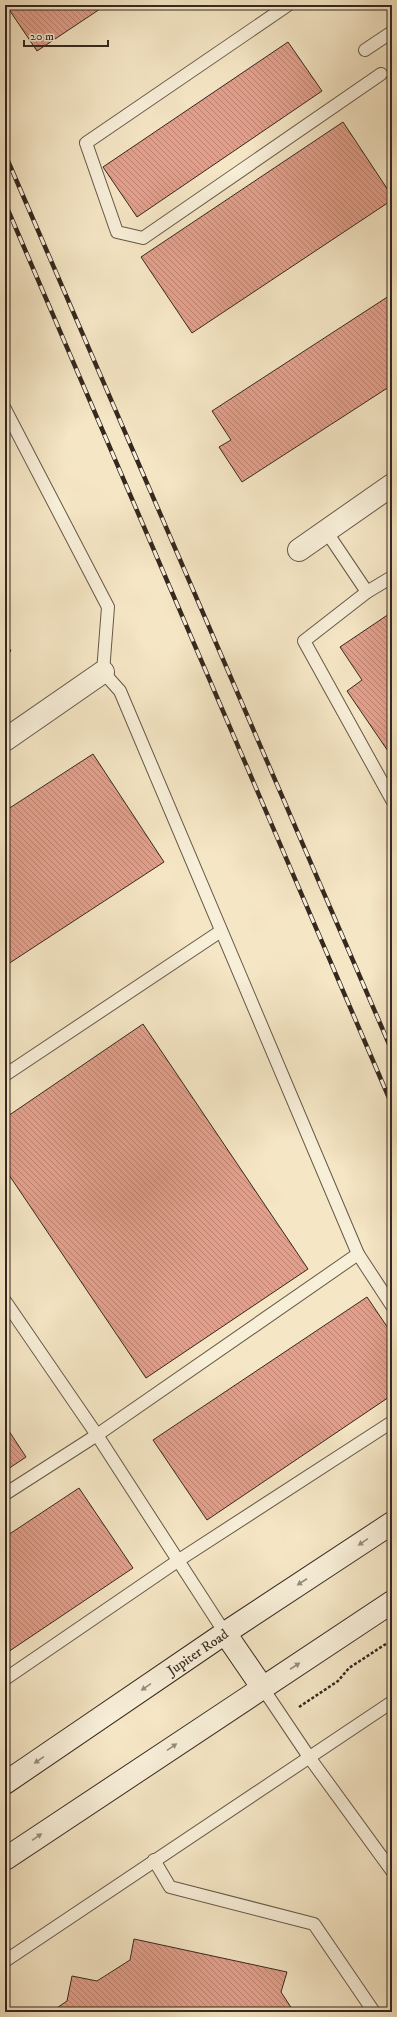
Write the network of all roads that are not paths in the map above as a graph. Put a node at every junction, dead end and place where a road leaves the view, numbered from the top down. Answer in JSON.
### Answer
{"nodes":[{"id":1,"x":288,"y":5,"type":"edge"},
{"id":2,"x":392,"y":32,"type":"edge"},
{"id":3,"x":365,"y":50,"type":"dead end"},
{"id":4,"x":381,"y":74,"type":"dead end"},
{"id":5,"x":5,"y":409,"type":"edge"},
{"id":6,"x":392,"y":485,"type":"edge"},
{"id":7,"x":326,"y":531,"type":"junction"},
{"id":8,"x":299,"y":550,"type":"dead end"},
{"id":9,"x":392,"y":577,"type":"edge"},
{"id":10,"x":367,"y":592,"type":"junction"},
{"id":11,"x":103,"y":672,"type":"junction"},
{"id":12,"x":5,"y":740,"type":"edge"},
{"id":13,"x":392,"y":800,"type":"edge"},
{"id":14,"x":221,"y":931,"type":"junction"},
{"id":15,"x":5,"y":1076,"type":"edge"},
{"id":16,"x":358,"y":1254,"type":"junction"},
{"id":17,"x":5,"y":1301,"type":"edge"},
{"id":18,"x":392,"y":1306,"type":"edge"},
{"id":19,"x":392,"y":1422,"type":"edge"},
{"id":20,"x":97,"y":1435,"type":"junction"},
{"id":21,"x":5,"y":1494,"type":"edge"},
{"id":22,"x":392,"y":1523,"type":"edge"},
{"id":23,"x":179,"y":1560,"type":"junction"},
{"id":24,"x":392,"y":1602,"type":"edge"},
{"id":25,"x":225,"y":1633,"type":"junction"},
{"id":26,"x":5,"y":1679,"type":"edge"},
{"id":27,"x":262,"y":1687,"type":"junction"},
{"id":28,"x":392,"y":1702,"type":"edge"},
{"id":29,"x":309,"y":1757,"type":"junction"},
{"id":30,"x":5,"y":1783,"type":"edge"},
{"id":31,"x":5,"y":1859,"type":"edge"},
{"id":32,"x":154,"y":1860,"type":"junction"},
{"id":33,"x":392,"y":1871,"type":"edge"},
{"id":34,"x":5,"y":1961,"type":"edge"},
{"id":35,"x":374,"y":2012,"type":"edge"}],
"edges":[{"from":1,"to":4,"type":"lane"},
{"from":2,"to":3,"type":"lane"},
{"from":5,"to":11,"type":"lane"},
{"from":6,"to":7,"type":"main road"},
{"from":7,"to":8,"type":"main road"},
{"from":7,"to":10,"type":"lane"},
{"from":9,"to":10,"type":"lane"},
{"from":10,"to":13,"type":"lane"},
{"from":11,"to":12,"type":"main road"},
{"from":11,"to":14,"type":"lane"},
{"from":14,"to":15,"type":"lane"},
{"from":14,"to":16,"type":"lane"},
{"from":16,"to":18,"type":"lane"},
{"from":16,"to":20,"type":"lane"},
{"from":17,"to":20,"type":"lane"},
{"from":19,"to":23,"type":"lane"},
{"from":20,"to":21,"type":"lane"},
{"from":20,"to":23,"type":"lane"},
{"from":22,"to":25,"type":"main road","name":"Jupiter Road","one_way":true},
{"from":23,"to":25,"type":"lane"},
{"from":23,"to":26,"type":"lane"},
{"from":27,"to":24,"type":"main road","one_way":true},
{"from":25,"to":27,"type":"main road"},
{"from":25,"to":30,"type":"main road","name":"Jupiter Road","one_way":true},
{"from":27,"to":29,"type":"lane"},
{"from":31,"to":27,"type":"main road","one_way":true},
{"from":28,"to":29,"type":"lane"},
{"from":29,"to":32,"type":"lane"},
{"from":29,"to":33,"type":"lane"},
{"from":32,"to":34,"type":"lane"},
{"from":32,"to":35,"type":"lane"}]}
